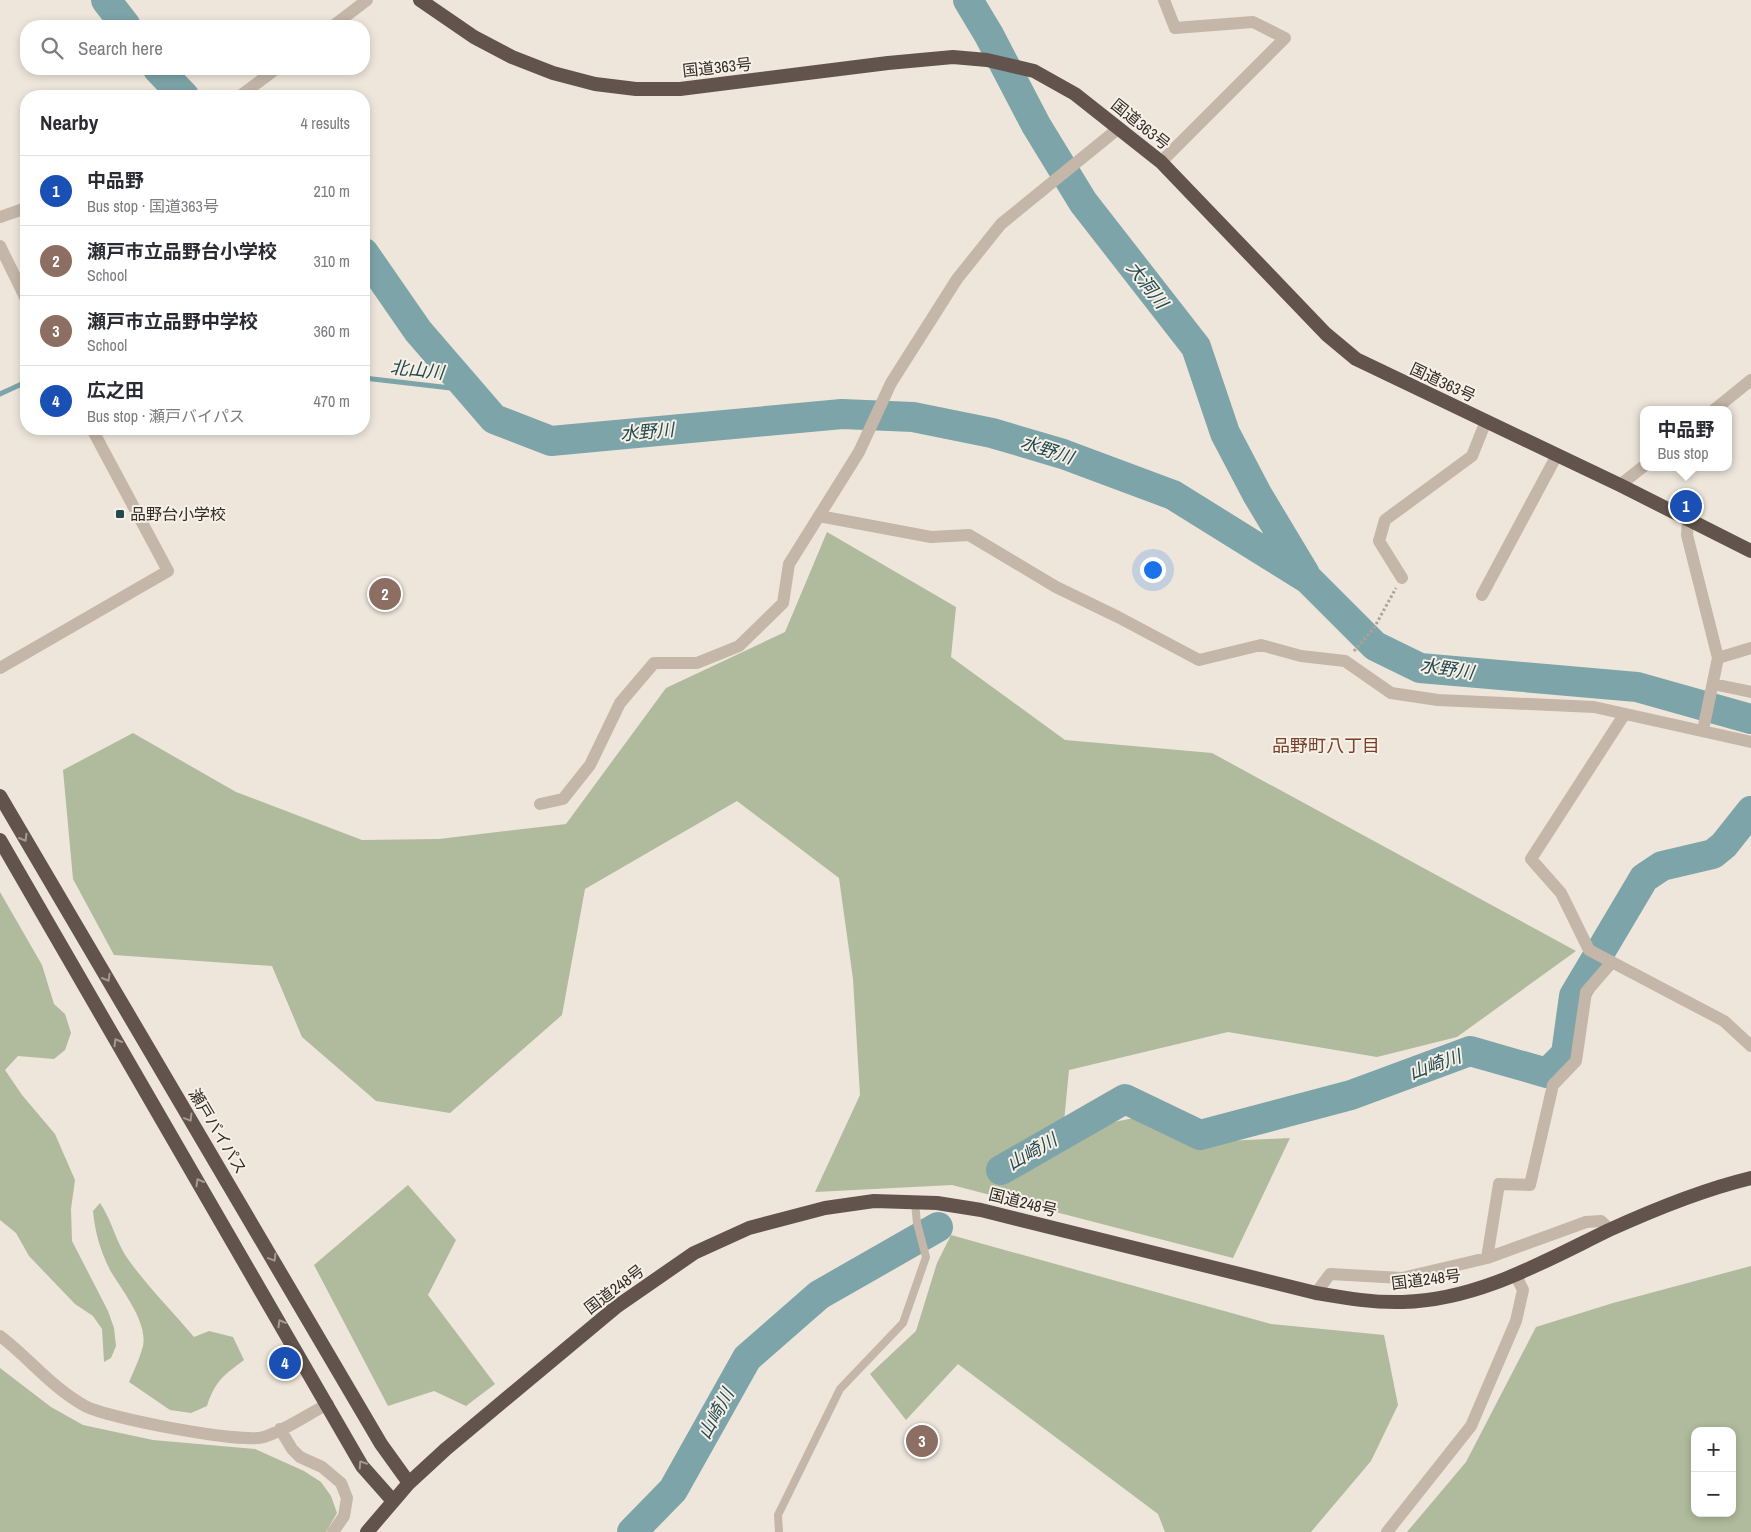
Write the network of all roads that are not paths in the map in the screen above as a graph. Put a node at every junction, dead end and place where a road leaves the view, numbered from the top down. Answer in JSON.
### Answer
{"nodes":[{"id":1,"x":367,"y":0,"type":"edge"},
{"id":2,"x":420,"y":0,"type":"edge"},
{"id":3,"x":1164,"y":0,"type":"edge"},
{"id":4,"x":341,"y":20,"type":"edge"},
{"id":5,"x":268,"y":75,"type":"edge"},
{"id":6,"x":248,"y":90,"type":"edge"},
{"id":7,"x":1119,"y":128,"type":"junction"},
{"id":8,"x":1161,"y":162,"type":"junction"},
{"id":9,"x":20,"y":210,"type":"edge"},
{"id":10,"x":0,"y":217,"type":"edge"},
{"id":11,"x":0,"y":246,"type":"edge"},
{"id":12,"x":20,"y":287,"type":"edge"},
{"id":13,"x":1751,"y":380,"type":"edge"},
{"id":14,"x":1719,"y":406,"type":"edge"},
{"id":15,"x":1486,"y":421,"type":"junction"},
{"id":16,"x":95,"y":435,"type":"edge"},
{"id":17,"x":1557,"y":455,"type":"junction"},
{"id":18,"x":1640,"y":469,"type":"edge"},
{"id":19,"x":1620,"y":485,"type":"junction"},
{"id":20,"x":820,"y":516,"type":"junction"},
{"id":21,"x":1688,"y":521,"type":"junction"},
{"id":22,"x":1751,"y":551,"type":"edge"},
{"id":23,"x":1402,"y":578,"type":"road end"},
{"id":24,"x":1482,"y":594,"type":"dead end"},
{"id":25,"x":1751,"y":648,"type":"edge"},
{"id":26,"x":1718,"y":658,"type":"junction"},
{"id":27,"x":0,"y":668,"type":"edge"},
{"id":28,"x":1713,"y":684,"type":"junction"},
{"id":29,"x":1751,"y":692,"type":"edge"},
{"id":30,"x":1624,"y":715,"type":"junction"},
{"id":31,"x":1703,"y":730,"type":"junction"},
{"id":32,"x":1751,"y":742,"type":"edge"},
{"id":33,"x":0,"y":796,"type":"edge"},
{"id":34,"x":540,"y":804,"type":"dead end"},
{"id":35,"x":0,"y":840,"type":"edge"},
{"id":36,"x":1612,"y":962,"type":"junction"},
{"id":37,"x":1751,"y":1046,"type":"edge"},
{"id":38,"x":1751,"y":1178,"type":"edge"},
{"id":39,"x":915,"y":1203,"type":"junction"},
{"id":40,"x":1610,"y":1230,"type":"junction"},
{"id":41,"x":1487,"y":1258,"type":"junction"},
{"id":42,"x":1516,"y":1276,"type":"junction"},
{"id":43,"x":1316,"y":1293,"type":"junction"},
{"id":44,"x":0,"y":1336,"type":"edge"},
{"id":45,"x":328,"y":1404,"type":"junction"},
{"id":46,"x":280,"y":1429,"type":"junction"},
{"id":47,"x":409,"y":1483,"type":"junction"},
{"id":48,"x":393,"y":1501,"type":"junction"},
{"id":49,"x":333,"y":1532,"type":"edge"},
{"id":50,"x":367,"y":1532,"type":"edge"},
{"id":51,"x":779,"y":1532,"type":"edge"},
{"id":52,"x":1387,"y":1532,"type":"edge"}],
"edges":[{"from":1,"to":4,"type":"street"},
{"from":2,"to":7,"type":"highway","name":"国道363号"},
{"from":3,"to":8,"type":"street"},
{"from":5,"to":6,"type":"street"},
{"from":7,"to":8,"type":"highway","name":"国道363号"},
{"from":7,"to":20,"type":"street"},
{"from":8,"to":15,"type":"highway","name":"国道363号"},
{"from":9,"to":10,"type":"street"},
{"from":11,"to":12,"type":"street"},
{"from":13,"to":14,"type":"street"},
{"from":15,"to":17,"type":"highway","name":"国道363号"},
{"from":15,"to":23,"type":"street"},
{"from":16,"to":27,"type":"street"},
{"from":17,"to":19,"type":"highway","name":"国道363号"},
{"from":17,"to":24,"type":"street"},
{"from":18,"to":19,"type":"street"},
{"from":19,"to":21,"type":"highway","name":"国道363号"},
{"from":20,"to":30,"type":"street"},
{"from":20,"to":34,"type":"street"},
{"from":21,"to":22,"type":"highway","name":"国道363号"},
{"from":21,"to":26,"type":"street"},
{"from":25,"to":26,"type":"street"},
{"from":26,"to":28,"type":"street"},
{"from":28,"to":29,"type":"street"},
{"from":28,"to":31,"type":"street"},
{"from":30,"to":31,"type":"street"},
{"from":30,"to":36,"type":"street"},
{"from":31,"to":32,"type":"street"},
{"from":33,"to":47,"type":"highway","name":"瀬戸バイパス","one_way":true},
{"from":45,"to":35,"type":"highway","one_way":true},
{"from":36,"to":37,"type":"street"},
{"from":36,"to":41,"type":"street"},
{"from":38,"to":40,"type":"highway","name":"国道248号"},
{"from":39,"to":43,"type":"highway","name":"国道248号"},
{"from":39,"to":47,"type":"highway","name":"国道248号"},
{"from":39,"to":51,"type":"lane"},
{"from":40,"to":41,"type":"street"},
{"from":40,"to":42,"type":"highway","name":"国道248号"},
{"from":41,"to":43,"type":"street"},
{"from":42,"to":43,"type":"highway","name":"国道248号"},
{"from":42,"to":52,"type":"street"},
{"from":44,"to":46,"type":"street"},
{"from":45,"to":46,"type":"street"},
{"from":48,"to":45,"type":"highway","one_way":true},
{"from":46,"to":49,"type":"street"},
{"from":47,"to":48,"type":"highway","name":"国道248号"},
{"from":48,"to":50,"type":"highway","name":"国道248号"}]}
